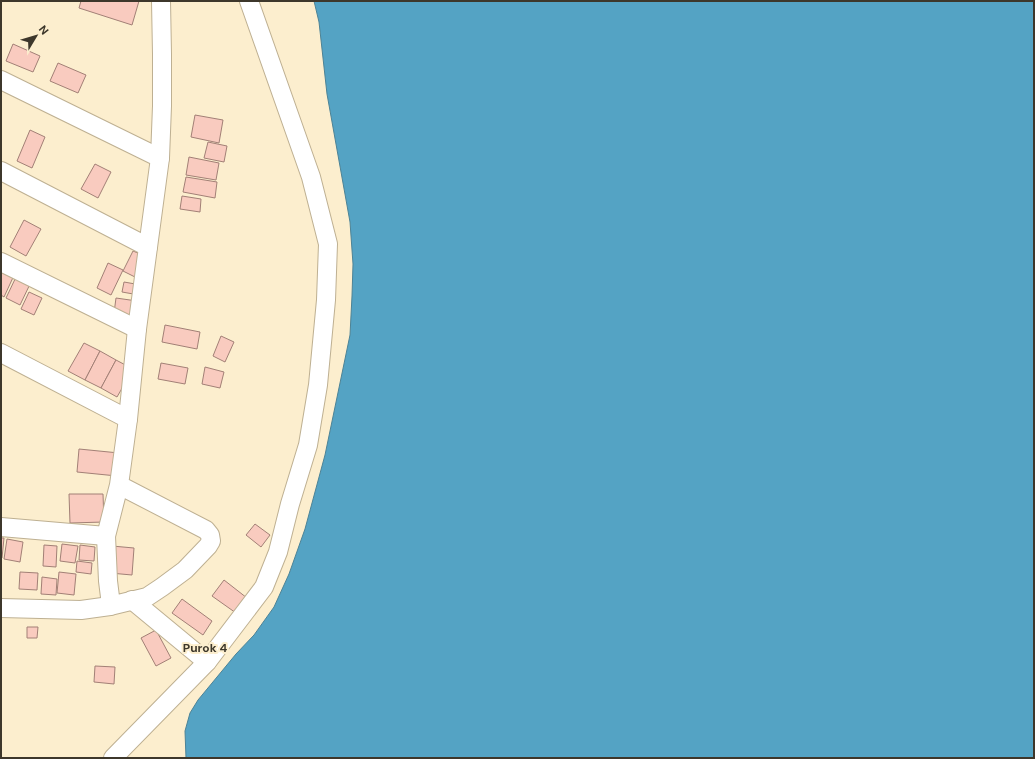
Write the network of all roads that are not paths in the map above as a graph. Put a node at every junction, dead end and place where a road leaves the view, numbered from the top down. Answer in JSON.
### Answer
{"nodes":[{"id":1,"x":161,"y":1,"type":"edge"},
{"id":2,"x":249,"y":1,"type":"edge"},
{"id":3,"x":1,"y":80,"type":"edge"},
{"id":4,"x":160,"y":158,"type":"junction"},
{"id":5,"x":1,"y":171,"type":"edge"},
{"id":6,"x":148,"y":248,"type":"junction"},
{"id":7,"x":1,"y":262,"type":"edge"},
{"id":8,"x":137,"y":329,"type":"junction"},
{"id":9,"x":1,"y":353,"type":"edge"},
{"id":10,"x":128,"y":419,"type":"junction"},
{"id":11,"x":119,"y":485,"type":"junction"},
{"id":12,"x":1,"y":527,"type":"edge"},
{"id":13,"x":106,"y":536,"type":"junction"},
{"id":14,"x":132,"y":600,"type":"junction"},
{"id":15,"x":110,"y":606,"type":"junction"},
{"id":16,"x":1,"y":608,"type":"edge"},
{"id":17,"x":208,"y":662,"type":"junction"},
{"id":18,"x":113,"y":758,"type":"edge"}],
"edges":[{"from":1,"to":4,"type":"street"},
{"from":2,"to":17,"type":"street"},
{"from":3,"to":4,"type":"street"},
{"from":4,"to":6,"type":"street"},
{"from":5,"to":6,"type":"street"},
{"from":6,"to":8,"type":"street"},
{"from":7,"to":8,"type":"street"},
{"from":8,"to":10,"type":"street"},
{"from":9,"to":10,"type":"street"},
{"from":10,"to":11,"type":"street"},
{"from":11,"to":13,"type":"street"},
{"from":11,"to":14,"type":"street"},
{"from":12,"to":13,"type":"street"},
{"from":13,"to":15,"type":"street"},
{"from":14,"to":15,"type":"street"},
{"from":14,"to":17,"type":"street"},
{"from":15,"to":16,"type":"street"},
{"from":17,"to":18,"type":"street"}]}
